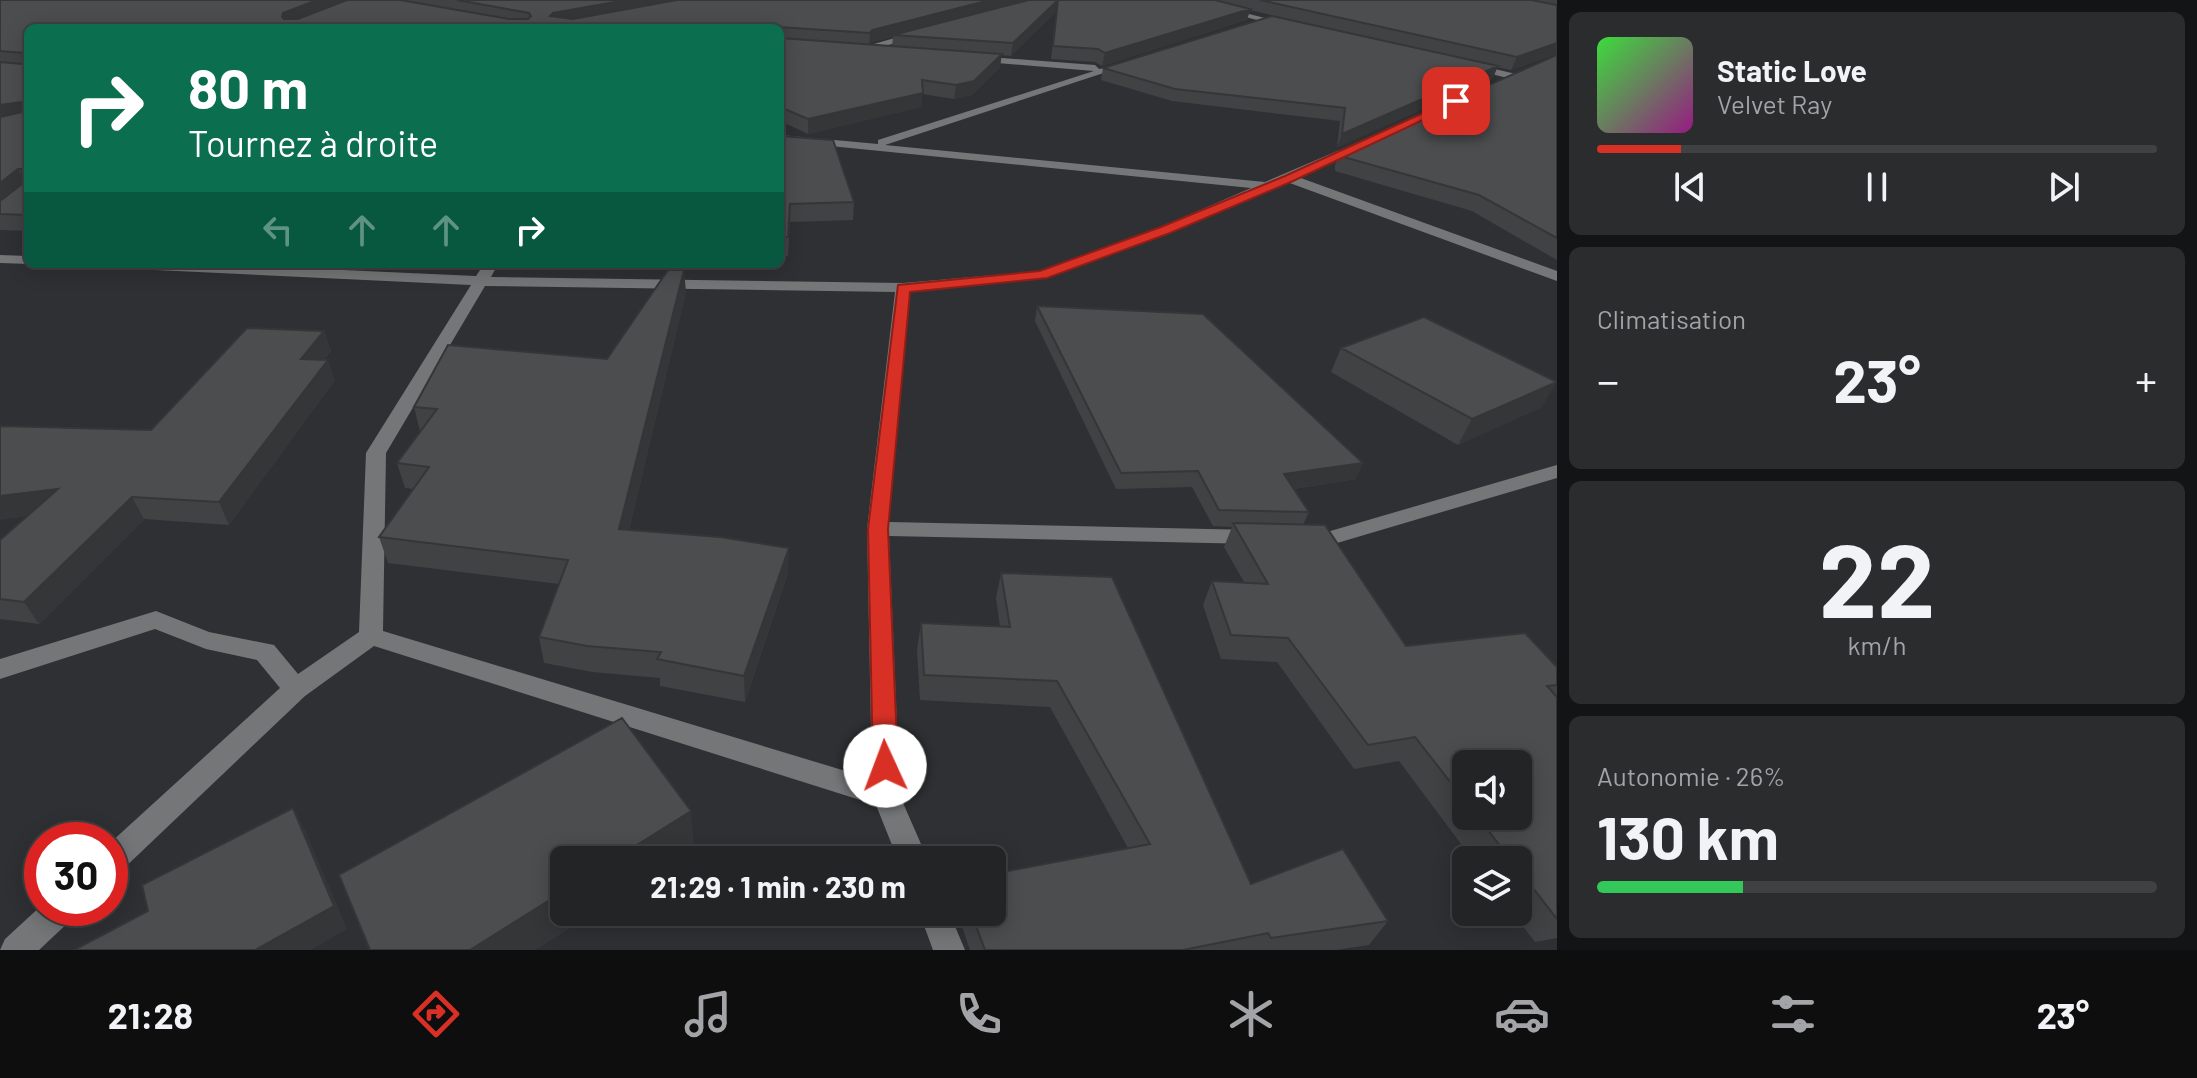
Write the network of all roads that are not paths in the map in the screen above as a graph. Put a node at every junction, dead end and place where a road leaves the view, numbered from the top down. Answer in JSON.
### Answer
{"nodes":[{"id":1,"x":1182,"y":0,"type":"edge"},
{"id":2,"x":1268,"y":20,"type":"junction"},
{"id":3,"x":1298,"y":27,"type":"edge"},
{"id":4,"x":1239,"y":29,"type":"edge"},
{"id":5,"x":933,"y":31,"type":"edge"},
{"id":6,"x":842,"y":49,"type":"edge"},
{"id":7,"x":858,"y":50,"type":"junction"},
{"id":8,"x":889,"y":52,"type":"edge"},
{"id":9,"x":967,"y":58,"type":"edge"},
{"id":10,"x":1137,"y":60,"type":"edge"},
{"id":11,"x":1451,"y":62,"type":"edge"},
{"id":12,"x":1107,"y":69,"type":"junction"},
{"id":13,"x":1484,"y":89,"type":"edge"},
{"id":14,"x":784,"y":138,"type":"edge"},
{"id":15,"x":1372,"y":140,"type":"edge"},
{"id":16,"x":874,"y":145,"type":"junction"},
{"id":17,"x":1289,"y":178,"type":"junction"},
{"id":18,"x":1266,"y":186,"type":"junction"},
{"id":19,"x":0,"y":259,"type":"edge"},
{"id":20,"x":24,"y":260,"type":"edge"},
{"id":21,"x":300,"y":268,"type":"edge"},
{"id":22,"x":486,"y":272,"type":"edge"},
{"id":23,"x":1557,"y":276,"type":"edge"},
{"id":24,"x":903,"y":288,"type":"junction"},
{"id":25,"x":1557,"y":472,"type":"edge"},
{"id":26,"x":878,"y":529,"type":"junction"},
{"id":27,"x":371,"y":636,"type":"junction"},
{"id":28,"x":0,"y":669,"type":"edge"},
{"id":29,"x":296,"y":689,"type":"junction"},
{"id":30,"x":886,"y":796,"type":"junction"},
{"id":31,"x":128,"y":845,"type":"edge"},
{"id":32,"x":907,"y":846,"type":"edge"},
{"id":33,"x":42,"y":926,"type":"edge"},
{"id":34,"x":940,"y":926,"type":"edge"},
{"id":35,"x":16,"y":950,"type":"edge"},
{"id":36,"x":949,"y":950,"type":"edge"}],
"edges":[{"from":1,"to":2,"type":"street"},
{"from":2,"to":3,"type":"street"},
{"from":2,"to":4,"type":"street"},
{"from":5,"to":7,"type":"street"},
{"from":6,"to":7,"type":"street"},
{"from":7,"to":8,"type":"street"},
{"from":9,"to":12,"type":"street"},
{"from":10,"to":12,"type":"street"},
{"from":11,"to":13,"type":"street"},
{"from":12,"to":16,"type":"street"},
{"from":14,"to":16,"type":"street"},
{"from":15,"to":17,"type":"street"},
{"from":16,"to":18,"type":"street"},
{"from":17,"to":18,"type":"street"},
{"from":17,"to":23,"type":"street"},
{"from":18,"to":24,"type":"street"},
{"from":19,"to":20,"type":"street"},
{"from":21,"to":22,"type":"street"},
{"from":22,"to":24,"type":"street"},
{"from":22,"to":27,"type":"street"},
{"from":24,"to":26,"type":"street"},
{"from":25,"to":26,"type":"street"},
{"from":26,"to":30,"type":"street"},
{"from":27,"to":29,"type":"street"},
{"from":27,"to":30,"type":"street"},
{"from":28,"to":29,"type":"street"},
{"from":29,"to":31,"type":"street"},
{"from":30,"to":32,"type":"street"},
{"from":33,"to":35,"type":"street"},
{"from":34,"to":36,"type":"street"}]}
